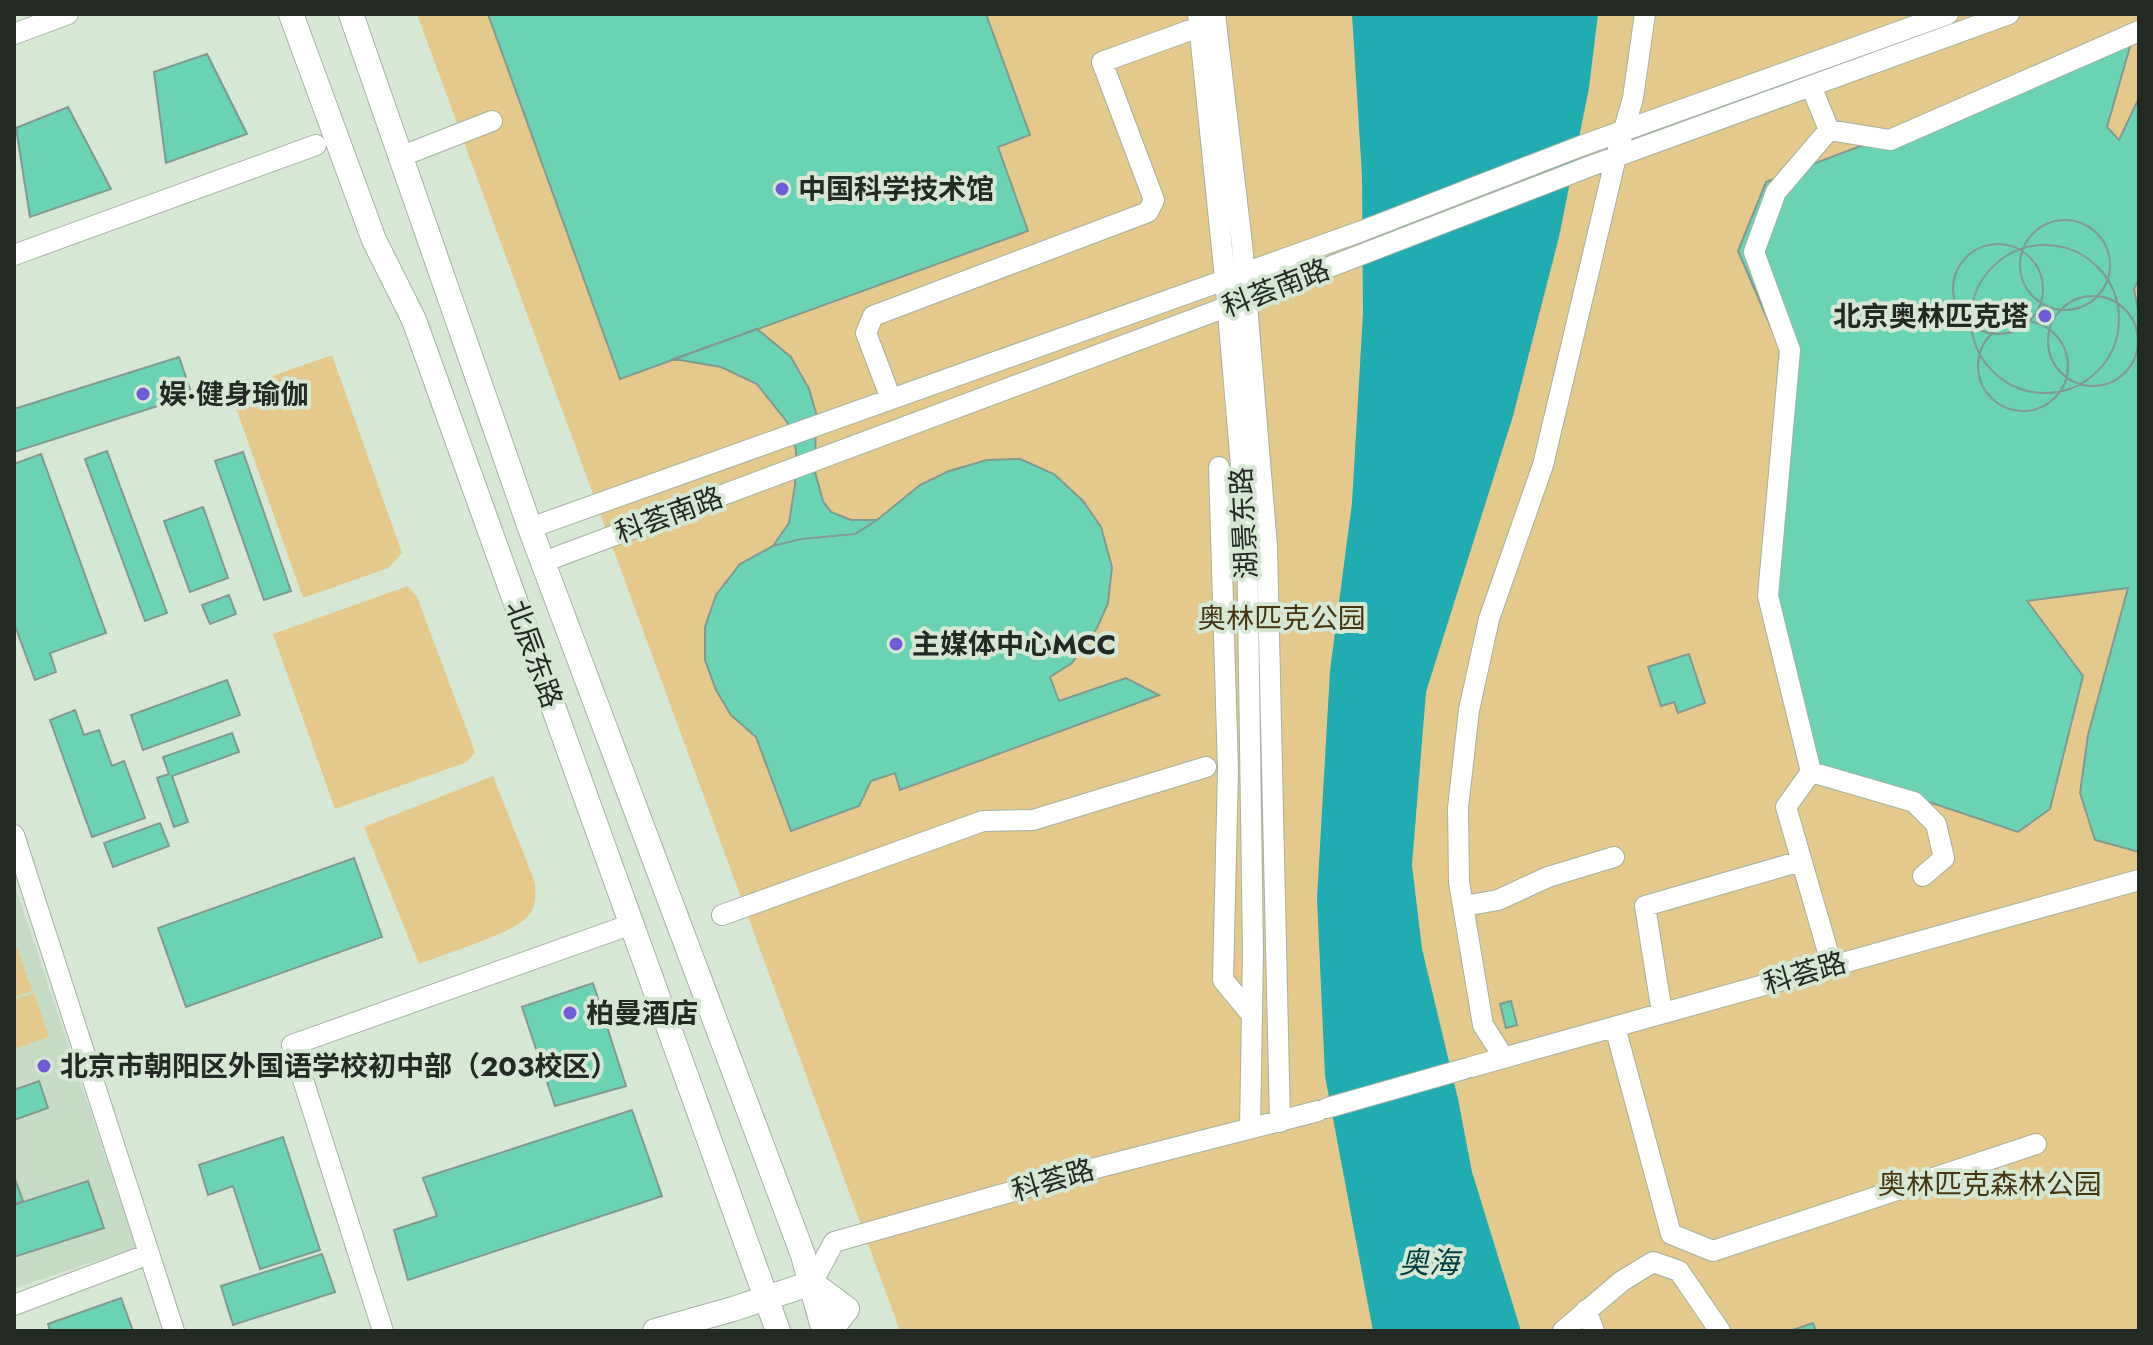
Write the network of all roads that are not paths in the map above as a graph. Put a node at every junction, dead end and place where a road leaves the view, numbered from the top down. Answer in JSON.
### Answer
{"nodes":[{"id":1,"x":68,"y":14,"type":"edge"},
{"id":2,"x":291,"y":14,"type":"edge"},
{"id":3,"x":351,"y":14,"type":"edge"},
{"id":4,"x":1645,"y":14,"type":"edge"},
{"id":5,"x":1948,"y":14,"type":"edge"},
{"id":6,"x":2009,"y":14,"type":"edge"},
{"id":7,"x":1204,"y":18,"type":"edge"},
{"id":8,"x":2139,"y":31,"type":"edge"},
{"id":9,"x":14,"y":34,"type":"edge"},
{"id":10,"x":1811,"y":86,"type":"junction"},
{"id":11,"x":492,"y":121,"type":"dead end"},
{"id":12,"x":1829,"y":130,"type":"junction"},
{"id":13,"x":1625,"y":131,"type":"junction"},
{"id":14,"x":316,"y":145,"type":"dead end"},
{"id":15,"x":402,"y":156,"type":"junction"},
{"id":16,"x":1616,"y":157,"type":"junction"},
{"id":17,"x":14,"y":255,"type":"edge"},
{"id":18,"x":1234,"y":275,"type":"junction"},
{"id":19,"x":1236,"y":303,"type":"junction"},
{"id":20,"x":891,"y":399,"type":"junction"},
{"id":21,"x":1219,"y":467,"type":"dead end"},
{"id":22,"x":530,"y":528,"type":"junction"},
{"id":23,"x":543,"y":562,"type":"junction"},
{"id":24,"x":1206,"y":767,"type":"dead end"},
{"id":25,"x":1811,"y":772,"type":"junction"},
{"id":26,"x":14,"y":835,"type":"edge"},
{"id":27,"x":1614,"y":857,"type":"dead end"},
{"id":28,"x":1801,"y":861,"type":"junction"},
{"id":29,"x":1923,"y":876,"type":"dead end"},
{"id":30,"x":2139,"y":880,"type":"edge"},
{"id":31,"x":1464,"y":906,"type":"junction"},
{"id":32,"x":722,"y":915,"type":"dead end"},
{"id":33,"x":632,"y":924,"type":"junction"},
{"id":34,"x":1832,"y":966,"type":"junction"},
{"id":35,"x":1662,"y":1013,"type":"junction"},
{"id":36,"x":1252,"y":1015,"type":"junction"},
{"id":37,"x":1615,"y":1027,"type":"junction"},
{"id":38,"x":1251,"y":1043,"type":"junction"},
{"id":39,"x":1278,"y":1044,"type":"junction"},
{"id":40,"x":1504,"y":1058,"type":"junction"},
{"id":41,"x":1280,"y":1122,"type":"junction"},
{"id":42,"x":1250,"y":1129,"type":"junction"},
{"id":43,"x":2036,"y":1144,"type":"dead end"},
{"id":44,"x":149,"y":1254,"type":"junction"},
{"id":45,"x":812,"y":1283,"type":"junction"},
{"id":46,"x":766,"y":1298,"type":"junction"},
{"id":47,"x":14,"y":1305,"type":"edge"},
{"id":48,"x":1586,"y":1310,"type":"junction"},
{"id":49,"x":1564,"y":1330,"type":"edge"},
{"id":50,"x":174,"y":1331,"type":"edge"},
{"id":51,"x":383,"y":1331,"type":"edge"},
{"id":52,"x":655,"y":1331,"type":"edge"},
{"id":53,"x":778,"y":1331,"type":"edge"},
{"id":54,"x":827,"y":1331,"type":"edge"},
{"id":55,"x":1594,"y":1331,"type":"edge"},
{"id":56,"x":1720,"y":1331,"type":"edge"}],
"edges":[{"from":1,"to":9,"type":"street"},
{"from":2,"to":33,"type":"main road","name":"北辰东路"},
{"from":3,"to":15,"type":"main road","name":"北辰东路"},
{"from":4,"to":13,"type":"street"},
{"from":5,"to":13,"type":"street","name":"科荟南路"},
{"from":6,"to":10,"type":"street","name":"科荟南路"},
{"from":7,"to":18,"type":"street","name":"湖景东路"},
{"from":7,"to":20,"type":"street"},
{"from":8,"to":12,"type":"street"},
{"from":10,"to":12,"type":"street"},
{"from":10,"to":16,"type":"street","name":"科荟南路"},
{"from":11,"to":15,"type":"street"},
{"from":12,"to":25,"type":"street"},
{"from":13,"to":16,"type":"street"},
{"from":13,"to":18,"type":"street","name":"科荟南路"},
{"from":14,"to":17,"type":"street"},
{"from":15,"to":22,"type":"main road","name":"北辰东路"},
{"from":16,"to":19,"type":"street","name":"科荟南路"},
{"from":16,"to":31,"type":"street"},
{"from":18,"to":19,"type":"street","name":"湖景东路"},
{"from":18,"to":20,"type":"street","name":"科荟南路"},
{"from":19,"to":23,"type":"street","name":"科荟南路"},
{"from":19,"to":36,"type":"street","name":"湖景东路"},
{"from":19,"to":39,"type":"street","name":"湖景东路"},
{"from":20,"to":22,"type":"street","name":"科荟南路"},
{"from":21,"to":36,"type":"street"},
{"from":22,"to":23,"type":"main road","name":"北辰东路"},
{"from":23,"to":45,"type":"main road","name":"北辰东路"},
{"from":24,"to":32,"type":"street"},
{"from":25,"to":28,"type":"street"},
{"from":25,"to":29,"type":"street"},
{"from":26,"to":44,"type":"street"},
{"from":27,"to":31,"type":"street"},
{"from":28,"to":34,"type":"street"},
{"from":28,"to":35,"type":"street"},
{"from":30,"to":34,"type":"street","name":"科荟路"},
{"from":31,"to":40,"type":"street"},
{"from":33,"to":46,"type":"main road","name":"北辰东路"},
{"from":33,"to":51,"type":"street"},
{"from":34,"to":35,"type":"street","name":"科荟路"},
{"from":35,"to":37,"type":"street","name":"科荟路"},
{"from":36,"to":38,"type":"street","name":"湖景东路"},
{"from":37,"to":40,"type":"street","name":"科荟路"},
{"from":37,"to":43,"type":"street"},
{"from":38,"to":39,"type":"street"},
{"from":38,"to":42,"type":"street","name":"湖景东路"},
{"from":39,"to":41,"type":"street","name":"湖景东路"},
{"from":40,"to":41,"type":"street","name":"科荟路"},
{"from":41,"to":42,"type":"street","name":"科荟路"},
{"from":42,"to":45,"type":"street","name":"科荟路"},
{"from":44,"to":47,"type":"street"},
{"from":44,"to":50,"type":"street"},
{"from":45,"to":46,"type":"main road"},
{"from":45,"to":54,"type":"main road"},
{"from":46,"to":52,"type":"main road"},
{"from":46,"to":53,"type":"main road","name":"北辰东路"},
{"from":48,"to":49,"type":"street"},
{"from":48,"to":55,"type":"street"},
{"from":48,"to":56,"type":"street"}]}
